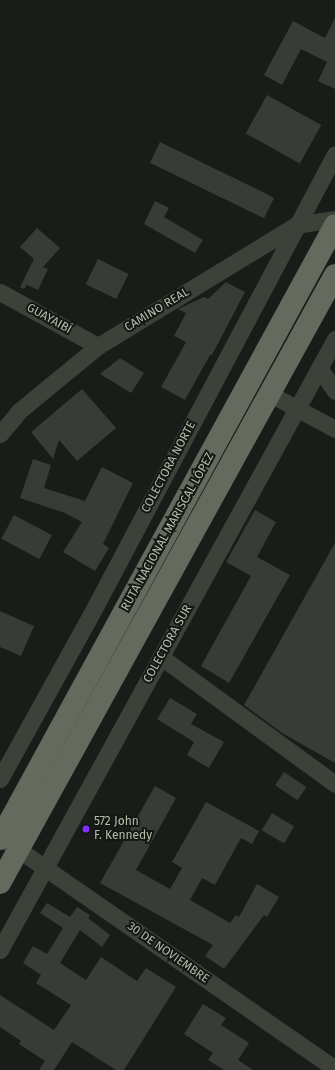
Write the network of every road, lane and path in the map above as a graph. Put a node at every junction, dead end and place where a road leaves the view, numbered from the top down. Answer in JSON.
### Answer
{"nodes":[{"id":1,"x":335,"y":154,"type":"edge"},
{"id":2,"x":335,"y":219,"type":"edge"},
{"id":3,"x":296,"y":225,"type":"junction"},
{"id":4,"x":335,"y":225,"type":"edge"},
{"id":5,"x":335,"y":275,"type":"edge"},
{"id":6,"x":0,"y":292,"type":"edge"},
{"id":7,"x":335,"y":339,"type":"edge"},
{"id":8,"x":98,"y":346,"type":"junction"},
{"id":9,"x":319,"y":368,"type":"junction"},
{"id":10,"x":335,"y":391,"type":"edge"},
{"id":11,"x":270,"y":394,"type":"junction"},
{"id":12,"x":298,"y":408,"type":"junction"},
{"id":13,"x":335,"y":429,"type":"edge"},
{"id":14,"x":0,"y":434,"type":"edge"},
{"id":15,"x":161,"y":657,"type":"junction"},
{"id":16,"x":0,"y":780,"type":"edge"},
{"id":17,"x":335,"y":784,"type":"edge"},
{"id":18,"x":0,"y":838,"type":"edge"},
{"id":19,"x":19,"y":849,"type":"junction"},
{"id":20,"x":45,"y":868,"type":"junction"},
{"id":21,"x":0,"y":883,"type":"edge"},
{"id":22,"x":0,"y":950,"type":"edge"},
{"id":23,"x":335,"y":1069,"type":"edge"}],
"edges":[{"from":1,"to":3,"type":"street","name":"COLECTORA NORTE"},
{"from":2,"to":3,"type":"street","name":"CAMINO REAL"},
{"from":3,"to":8,"type":"street","name":"CAMINO REAL"},
{"from":3,"to":16,"type":"street","name":"COLECTORA NORTE"},
{"from":4,"to":18,"type":"highway","name":"RUTA NACIONAL MARISCAL LÓPEZ"},
{"from":5,"to":11,"type":"highway","name":"RUTA NACIONAL MARISCAL LÓPEZ"},
{"from":6,"to":8,"type":"street","name":"GUAYAIBÍ"},
{"from":7,"to":9,"type":"street","name":"COLECTORA SUR"},
{"from":8,"to":14,"type":"street","name":"CAMINO REAL"},
{"from":9,"to":10,"type":"street"},
{"from":9,"to":12,"type":"street","name":"COLECTORA SUR"},
{"from":11,"to":12,"type":"street"},
{"from":11,"to":19,"type":"highway","name":"RUTA NACIONAL MARISCAL LÓPEZ"},
{"from":12,"to":13,"type":"street"},
{"from":12,"to":15,"type":"street","name":"COLECTORA SUR"},
{"from":15,"to":17,"type":"street"},
{"from":15,"to":20,"type":"street","name":"COLECTORA SUR"},
{"from":18,"to":19,"type":"street","name":"30 DE NOVIEMBRE"},
{"from":19,"to":20,"type":"street","name":"30 DE NOVIEMBRE"},
{"from":19,"to":21,"type":"highway","name":"RUTA NACIONAL MARISCAL LÓPEZ"},
{"from":20,"to":22,"type":"street","name":"COLECTORA SUR"},
{"from":20,"to":23,"type":"street","name":"30 DE NOVIEMBRE"}]}
